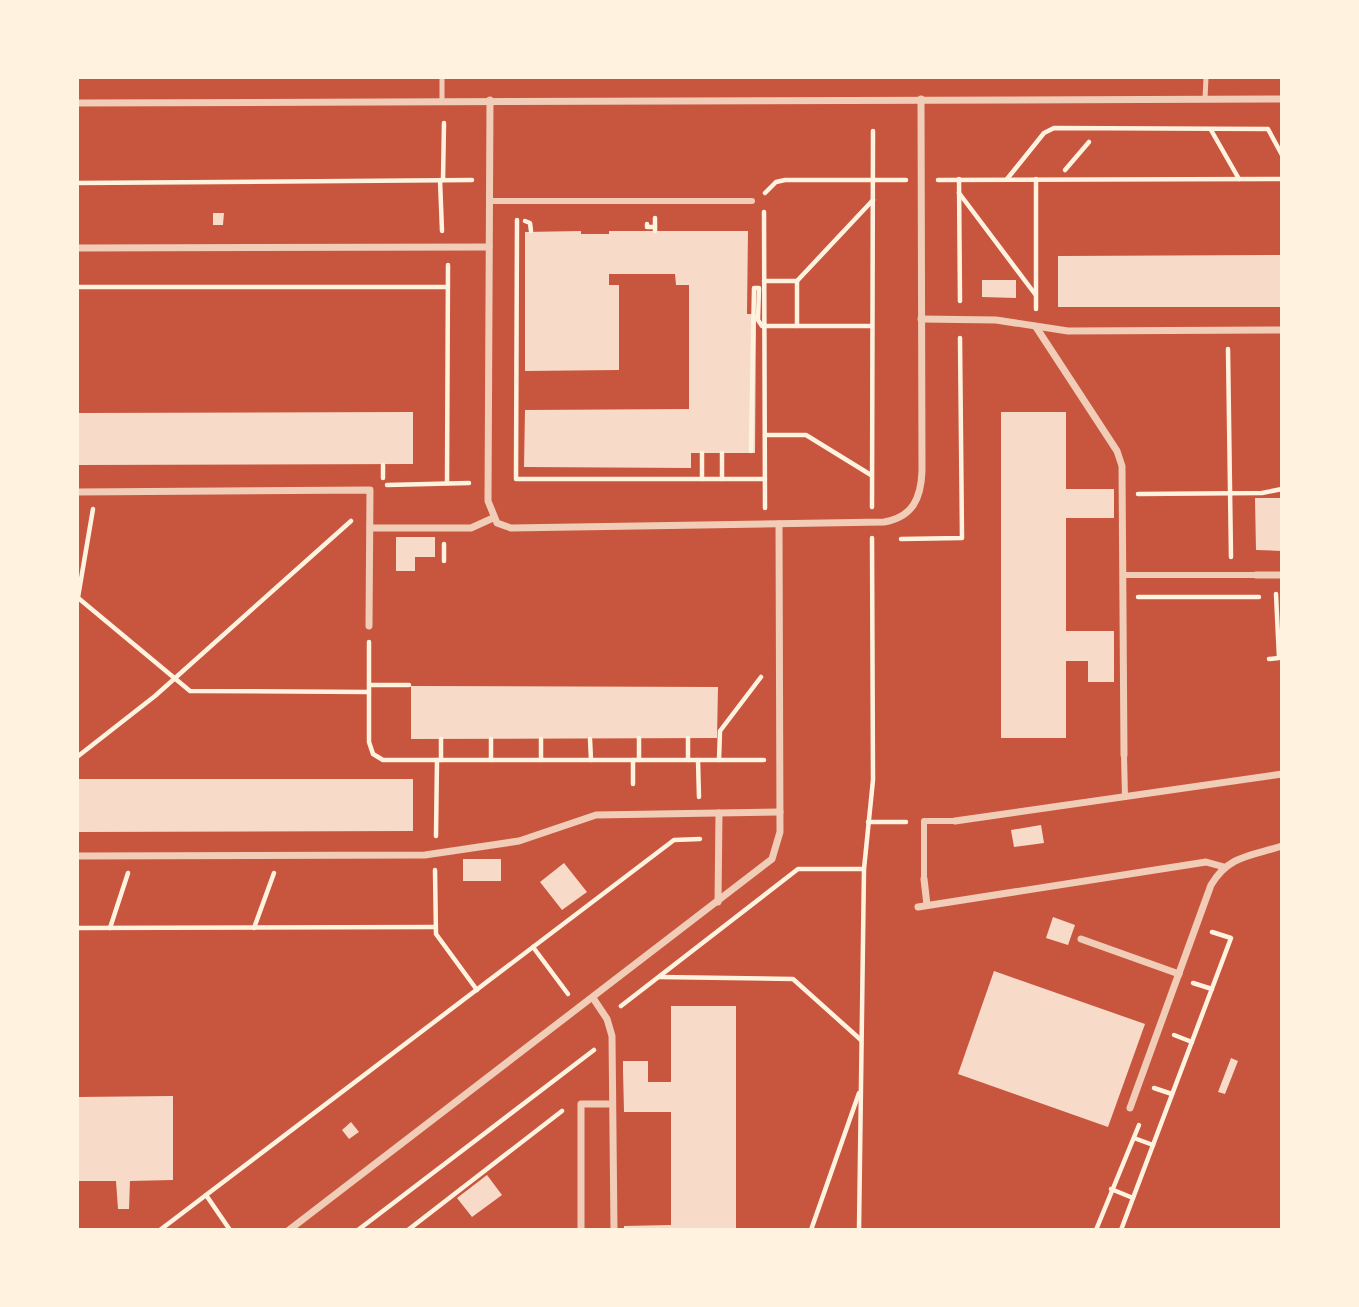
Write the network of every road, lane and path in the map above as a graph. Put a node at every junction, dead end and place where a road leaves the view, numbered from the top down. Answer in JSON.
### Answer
{"nodes":[{"id":1,"x":442,"y":77,"type":"edge"},
{"id":2,"x":1206,"y":77,"type":"edge"},
{"id":3,"x":920,"y":99,"type":"junction"},
{"id":4,"x":1205,"y":99,"type":"junction"},
{"id":5,"x":1282,"y":99,"type":"edge"},
{"id":6,"x":442,"y":100,"type":"junction"},
{"id":7,"x":490,"y":100,"type":"junction"},
{"id":8,"x":77,"y":103,"type":"edge"},
{"id":9,"x":444,"y":123,"type":"dead end"},
{"id":10,"x":1210,"y":129,"type":"junction"},
{"id":11,"x":873,"y":131,"type":"dead end"},
{"id":12,"x":1089,"y":142,"type":"dead end"},
{"id":13,"x":1282,"y":155,"type":"edge"},
{"id":14,"x":1066,"y":170,"type":"dead end"},
{"id":15,"x":1282,"y":178,"type":"edge"},
{"id":16,"x":959,"y":179,"type":"junction"},
{"id":17,"x":1007,"y":179,"type":"junction"},
{"id":18,"x":1036,"y":179,"type":"junction"},
{"id":19,"x":1239,"y":179,"type":"junction"},
{"id":20,"x":442,"y":180,"type":"junction"},
{"id":21,"x":489,"y":180,"type":"junction"},
{"id":22,"x":873,"y":180,"type":"junction"},
{"id":23,"x":906,"y":180,"type":"dead end"},
{"id":24,"x":934,"y":180,"type":"dead end"},
{"id":25,"x":77,"y":183,"type":"edge"},
{"id":26,"x":959,"y":192,"type":"junction"},
{"id":27,"x":873,"y":200,"type":"junction"},
{"id":28,"x":489,"y":201,"type":"junction"},
{"id":29,"x":517,"y":201,"type":"junction"},
{"id":30,"x":752,"y":201,"type":"dead end"},
{"id":31,"x":516,"y":221,"type":"junction"},
{"id":32,"x":654,"y":227,"type":"dead end"},
{"id":33,"x":531,"y":231,"type":"dead end"},
{"id":34,"x":647,"y":231,"type":"dead end"},
{"id":35,"x":445,"y":247,"type":"junction"},
{"id":36,"x":489,"y":247,"type":"junction"},
{"id":37,"x":77,"y":248,"type":"edge"},
{"id":38,"x":764,"y":281,"type":"junction"},
{"id":39,"x":797,"y":281,"type":"junction"},
{"id":40,"x":77,"y":287,"type":"edge"},
{"id":41,"x":448,"y":287,"type":"junction"},
{"id":42,"x":1036,"y":295,"type":"junction"},
{"id":43,"x":922,"y":319,"type":"junction"},
{"id":44,"x":960,"y":319,"type":"junction"},
{"id":45,"x":764,"y":326,"type":"junction"},
{"id":46,"x":797,"y":326,"type":"junction"},
{"id":47,"x":871,"y":326,"type":"junction"},
{"id":48,"x":1036,"y":327,"type":"junction"},
{"id":49,"x":1282,"y":330,"type":"edge"},
{"id":50,"x":1228,"y":331,"type":"junction"},
{"id":51,"x":765,"y":435,"type":"junction"},
{"id":52,"x":751,"y":451,"type":"dead end"},
{"id":53,"x":702,"y":453,"type":"dead end"},
{"id":54,"x":722,"y":453,"type":"dead end"},
{"id":55,"x":383,"y":465,"type":"dead end"},
{"id":56,"x":872,"y":475,"type":"junction"},
{"id":57,"x":383,"y":477,"type":"dead end"},
{"id":58,"x":702,"y":479,"type":"junction"},
{"id":59,"x":722,"y":479,"type":"junction"},
{"id":60,"x":765,"y":479,"type":"junction"},
{"id":61,"x":431,"y":483,"type":"dead end"},
{"id":62,"x":447,"y":483,"type":"dead end"},
{"id":63,"x":1282,"y":489,"type":"edge"},
{"id":64,"x":370,"y":490,"type":"junction"},
{"id":65,"x":77,"y":492,"type":"edge"},
{"id":66,"x":96,"y":492,"type":"junction"},
{"id":67,"x":1230,"y":493,"type":"junction"},
{"id":68,"x":1123,"y":495,"type":"junction"},
{"id":69,"x":369,"y":504,"type":"junction"},
{"id":70,"x":872,"y":508,"type":"dead end"},
{"id":71,"x":493,"y":518,"type":"junction"},
{"id":72,"x":765,"y":524,"type":"junction"},
{"id":73,"x":779,"y":524,"type":"junction"},
{"id":74,"x":370,"y":528,"type":"junction"},
{"id":75,"x":885,"y":539,"type":"dead end"},
{"id":76,"x":898,"y":539,"type":"dead end"},
{"id":77,"x":1124,"y":575,"type":"junction"},
{"id":78,"x":1231,"y":575,"type":"junction"},
{"id":79,"x":1256,"y":575,"type":"joint"},
{"id":80,"x":1278,"y":575,"type":"edge"},
{"id":81,"x":1124,"y":597,"type":"junction"},
{"id":82,"x":1276,"y":597,"type":"junction"},
{"id":83,"x":78,"y":598,"type":"edge"},
{"id":84,"x":369,"y":626,"type":"joint"},
{"id":85,"x":1269,"y":659,"type":"dead end"},
{"id":86,"x":765,"y":672,"type":"dead end"},
{"id":87,"x":175,"y":679,"type":"junction"},
{"id":88,"x":369,"y":685,"type":"junction"},
{"id":89,"x":410,"y":685,"type":"dead end"},
{"id":90,"x":369,"y":692,"type":"junction"},
{"id":91,"x":639,"y":738,"type":"dead end"},
{"id":92,"x":688,"y":738,"type":"dead end"},
{"id":93,"x":442,"y":739,"type":"dead end"},
{"id":94,"x":491,"y":739,"type":"dead end"},
{"id":95,"x":541,"y":739,"type":"dead end"},
{"id":96,"x":590,"y":739,"type":"dead end"},
{"id":97,"x":1124,"y":755,"type":"joint"},
{"id":98,"x":77,"y":757,"type":"edge"},
{"id":99,"x":439,"y":760,"type":"junction"},
{"id":100,"x":491,"y":760,"type":"junction"},
{"id":101,"x":541,"y":760,"type":"junction"},
{"id":102,"x":591,"y":760,"type":"junction"},
{"id":103,"x":636,"y":760,"type":"junction"},
{"id":104,"x":688,"y":760,"type":"junction"},
{"id":105,"x":719,"y":760,"type":"junction"},
{"id":106,"x":765,"y":760,"type":"dead end"},
{"id":107,"x":1282,"y":774,"type":"edge"},
{"id":108,"x":633,"y":784,"type":"dead end"},
{"id":109,"x":1125,"y":797,"type":"junction"},
{"id":110,"x":780,"y":812,"type":"junction"},
{"id":111,"x":719,"y":813,"type":"junction"},
{"id":112,"x":924,"y":821,"type":"junction"},
{"id":113,"x":955,"y":821,"type":"joint"},
{"id":114,"x":869,"y":822,"type":"junction"},
{"id":115,"x":701,"y":839,"type":"dead end"},
{"id":116,"x":1282,"y":846,"type":"edge"},
{"id":117,"x":436,"y":853,"type":"junction"},
{"id":118,"x":77,"y":856,"type":"edge"},
{"id":119,"x":134,"y":856,"type":"junction"},
{"id":120,"x":280,"y":856,"type":"junction"},
{"id":121,"x":1224,"y":867,"type":"junction"},
{"id":122,"x":864,"y":870,"type":"junction"},
{"id":123,"x":924,"y":879,"type":"joint"},
{"id":124,"x":718,"y":902,"type":"junction"},
{"id":125,"x":927,"y":905,"type":"junction"},
{"id":126,"x":918,"y":907,"type":"dead end"},
{"id":127,"x":435,"y":927,"type":"junction"},
{"id":128,"x":77,"y":928,"type":"edge"},
{"id":129,"x":110,"y":928,"type":"junction"},
{"id":130,"x":254,"y":928,"type":"junction"},
{"id":131,"x":1210,"y":931,"type":"dead end"},
{"id":132,"x":1081,"y":939,"type":"dead end"},
{"id":133,"x":533,"y":947,"type":"junction"},
{"id":134,"x":1179,"y":974,"type":"junction"},
{"id":135,"x":658,"y":977,"type":"junction"},
{"id":136,"x":1192,"y":982,"type":"dead end"},
{"id":137,"x":1212,"y":989,"type":"junction"},
{"id":138,"x":477,"y":990,"type":"junction"},
{"id":139,"x":593,"y":998,"type":"junction"},
{"id":140,"x":578,"y":1009,"type":"junction"},
{"id":141,"x":606,"y":1017,"type":"junction"},
{"id":142,"x":1173,"y":1034,"type":"dead end"},
{"id":143,"x":612,"y":1036,"type":"junction"},
{"id":144,"x":862,"y":1041,"type":"junction"},
{"id":145,"x":1192,"y":1041,"type":"junction"},
{"id":146,"x":1153,"y":1087,"type":"dead end"},
{"id":147,"x":861,"y":1088,"type":"junction"},
{"id":148,"x":1172,"y":1094,"type":"junction"},
{"id":149,"x":581,"y":1104,"type":"junction"},
{"id":150,"x":612,"y":1104,"type":"junction"},
{"id":151,"x":1130,"y":1108,"type":"dead end"},
{"id":152,"x":1134,"y":1138,"type":"dead end"},
{"id":153,"x":1153,"y":1145,"type":"junction"},
{"id":154,"x":1111,"y":1189,"type":"dead end"},
{"id":155,"x":206,"y":1195,"type":"junction"},
{"id":156,"x":1133,"y":1198,"type":"junction"},
{"id":157,"x":160,"y":1230,"type":"edge"},
{"id":158,"x":230,"y":1230,"type":"edge"},
{"id":159,"x":289,"y":1230,"type":"edge"},
{"id":160,"x":358,"y":1230,"type":"edge"},
{"id":161,"x":408,"y":1230,"type":"edge"},
{"id":162,"x":581,"y":1230,"type":"edge"},
{"id":163,"x":614,"y":1230,"type":"edge"},
{"id":164,"x":811,"y":1230,"type":"edge"},
{"id":165,"x":859,"y":1230,"type":"edge"},
{"id":166,"x":1121,"y":1230,"type":"edge"}],
"edges":[{"from":1,"to":6,"type":"lane"},
{"from":2,"to":4,"type":"lane"},
{"from":3,"to":4,"type":"street"},
{"from":3,"to":7,"type":"street"},
{"from":3,"to":43,"type":"street"},
{"from":4,"to":5,"type":"street"},
{"from":6,"to":7,"type":"street"},
{"from":6,"to":8,"type":"street"},
{"from":7,"to":21,"type":"street"},
{"from":9,"to":20,"type":"path"},
{"from":10,"to":13,"type":"path"},
{"from":10,"to":17,"type":"path"},
{"from":10,"to":19,"type":"path"},
{"from":11,"to":22,"type":"path"},
{"from":12,"to":14,"type":"path"},
{"from":15,"to":19,"type":"path"},
{"from":16,"to":17,"type":"path"},
{"from":16,"to":24,"type":"path"},
{"from":16,"to":26,"type":"path"},
{"from":17,"to":18,"type":"path"},
{"from":18,"to":19,"type":"path"},
{"from":18,"to":42,"type":"path"},
{"from":20,"to":21,"type":"path"},
{"from":20,"to":25,"type":"path"},
{"from":20,"to":35,"type":"path"},
{"from":21,"to":28,"type":"street"},
{"from":22,"to":23,"type":"path"},
{"from":22,"to":27,"type":"path"},
{"from":22,"to":38,"type":"path"},
{"from":26,"to":42,"type":"path"},
{"from":26,"to":44,"type":"path"},
{"from":27,"to":39,"type":"path"},
{"from":27,"to":47,"type":"path"},
{"from":28,"to":29,"type":"street"},
{"from":28,"to":36,"type":"street"},
{"from":29,"to":30,"type":"street"},
{"from":29,"to":31,"type":"path"},
{"from":31,"to":33,"type":"path"},
{"from":31,"to":58,"type":"path"},
{"from":32,"to":34,"type":"path"},
{"from":35,"to":36,"type":"street"},
{"from":35,"to":37,"type":"street"},
{"from":35,"to":41,"type":"path"},
{"from":36,"to":71,"type":"street"},
{"from":38,"to":39,"type":"path"},
{"from":38,"to":45,"type":"path"},
{"from":39,"to":46,"type":"path"},
{"from":40,"to":41,"type":"path"},
{"from":41,"to":62,"type":"path"},
{"from":42,"to":48,"type":"path"},
{"from":43,"to":44,"type":"street"},
{"from":43,"to":73,"type":"street"},
{"from":44,"to":48,"type":"street"},
{"from":44,"to":76,"type":"path"},
{"from":45,"to":46,"type":"path"},
{"from":45,"to":51,"type":"path"},
{"from":45,"to":52,"type":"path"},
{"from":46,"to":47,"type":"path"},
{"from":47,"to":56,"type":"path"},
{"from":48,"to":50,"type":"street"},
{"from":48,"to":68,"type":"street"},
{"from":49,"to":50,"type":"street"},
{"from":50,"to":67,"type":"path"},
{"from":51,"to":56,"type":"path"},
{"from":51,"to":60,"type":"path"},
{"from":53,"to":58,"type":"path"},
{"from":54,"to":59,"type":"path"},
{"from":55,"to":57,"type":"path"},
{"from":56,"to":70,"type":"path"},
{"from":58,"to":59,"type":"path"},
{"from":59,"to":60,"type":"path"},
{"from":60,"to":72,"type":"path"},
{"from":61,"to":64,"type":"path"},
{"from":63,"to":67,"type":"path"},
{"from":64,"to":66,"type":"street"},
{"from":64,"to":69,"type":"street"},
{"from":65,"to":66,"type":"street"},
{"from":66,"to":83,"type":"path"},
{"from":67,"to":68,"type":"path"},
{"from":67,"to":78,"type":"path"},
{"from":68,"to":77,"type":"street"},
{"from":69,"to":74,"type":"street"},
{"from":69,"to":87,"type":"path"},
{"from":71,"to":72,"type":"street"},
{"from":71,"to":74,"type":"street"},
{"from":72,"to":73,"type":"street"},
{"from":73,"to":110,"type":"street"},
{"from":74,"to":84,"type":"street"},
{"from":75,"to":114,"type":"path"},
{"from":77,"to":78,"type":"street"},
{"from":77,"to":81,"type":"street"},
{"from":78,"to":79,"type":"street"},
{"from":79,"to":80,"type":"street"},
{"from":80,"to":82,"type":"path"},
{"from":81,"to":82,"type":"path"},
{"from":81,"to":97,"type":"street"},
{"from":82,"to":85,"type":"path"},
{"from":83,"to":87,"type":"path"},
{"from":84,"to":88,"type":"path"},
{"from":86,"to":105,"type":"path"},
{"from":87,"to":90,"type":"path"},
{"from":87,"to":98,"type":"path"},
{"from":88,"to":89,"type":"path"},
{"from":88,"to":90,"type":"path"},
{"from":90,"to":99,"type":"path"},
{"from":91,"to":103,"type":"path"},
{"from":92,"to":104,"type":"path"},
{"from":93,"to":99,"type":"path"},
{"from":94,"to":100,"type":"path"},
{"from":95,"to":101,"type":"path"},
{"from":96,"to":102,"type":"path"},
{"from":97,"to":109,"type":"street"},
{"from":99,"to":100,"type":"path"},
{"from":99,"to":117,"type":"path"},
{"from":100,"to":101,"type":"path"},
{"from":101,"to":102,"type":"path"},
{"from":102,"to":103,"type":"path"},
{"from":103,"to":104,"type":"path"},
{"from":103,"to":108,"type":"path"},
{"from":104,"to":105,"type":"path"},
{"from":105,"to":106,"type":"path"},
{"from":107,"to":109,"type":"street"},
{"from":109,"to":113,"type":"street"},
{"from":110,"to":111,"type":"street"},
{"from":110,"to":124,"type":"street"},
{"from":111,"to":117,"type":"street"},
{"from":111,"to":124,"type":"street"},
{"from":112,"to":113,"type":"street"},
{"from":112,"to":114,"type":"path"},
{"from":112,"to":123,"type":"street"},
{"from":114,"to":122,"type":"path"},
{"from":115,"to":133,"type":"path"},
{"from":116,"to":121,"type":"street"},
{"from":117,"to":120,"type":"street"},
{"from":117,"to":127,"type":"path"},
{"from":118,"to":119,"type":"street"},
{"from":119,"to":120,"type":"street"},
{"from":119,"to":129,"type":"path"},
{"from":120,"to":130,"type":"path"},
{"from":121,"to":125,"type":"street"},
{"from":121,"to":134,"type":"street"},
{"from":122,"to":135,"type":"path"},
{"from":122,"to":144,"type":"path"},
{"from":123,"to":125,"type":"street"},
{"from":124,"to":139,"type":"street"},
{"from":125,"to":126,"type":"street"},
{"from":127,"to":130,"type":"path"},
{"from":127,"to":138,"type":"path"},
{"from":128,"to":129,"type":"path"},
{"from":129,"to":130,"type":"path"},
{"from":131,"to":137,"type":"path"},
{"from":132,"to":134,"type":"street"},
{"from":133,"to":138,"type":"path"},
{"from":133,"to":140,"type":"path"},
{"from":134,"to":151,"type":"street"},
{"from":135,"to":141,"type":"path"},
{"from":135,"to":144,"type":"path"},
{"from":136,"to":137,"type":"path"},
{"from":137,"to":145,"type":"path"},
{"from":138,"to":155,"type":"path"},
{"from":139,"to":140,"type":"street"},
{"from":139,"to":141,"type":"street"},
{"from":140,"to":159,"type":"street"},
{"from":141,"to":143,"type":"street"},
{"from":142,"to":145,"type":"path"},
{"from":143,"to":150,"type":"street"},
{"from":143,"to":160,"type":"path"},
{"from":144,"to":147,"type":"path"},
{"from":145,"to":148,"type":"path"},
{"from":146,"to":148,"type":"path"},
{"from":147,"to":164,"type":"path"},
{"from":147,"to":165,"type":"path"},
{"from":148,"to":153,"type":"path"},
{"from":149,"to":150,"type":"street"},
{"from":149,"to":161,"type":"path"},
{"from":149,"to":162,"type":"street"},
{"from":150,"to":163,"type":"street"},
{"from":152,"to":153,"type":"path"},
{"from":153,"to":156,"type":"path"},
{"from":154,"to":156,"type":"path"},
{"from":155,"to":157,"type":"path"},
{"from":155,"to":158,"type":"path"},
{"from":156,"to":166,"type":"path"}]}
